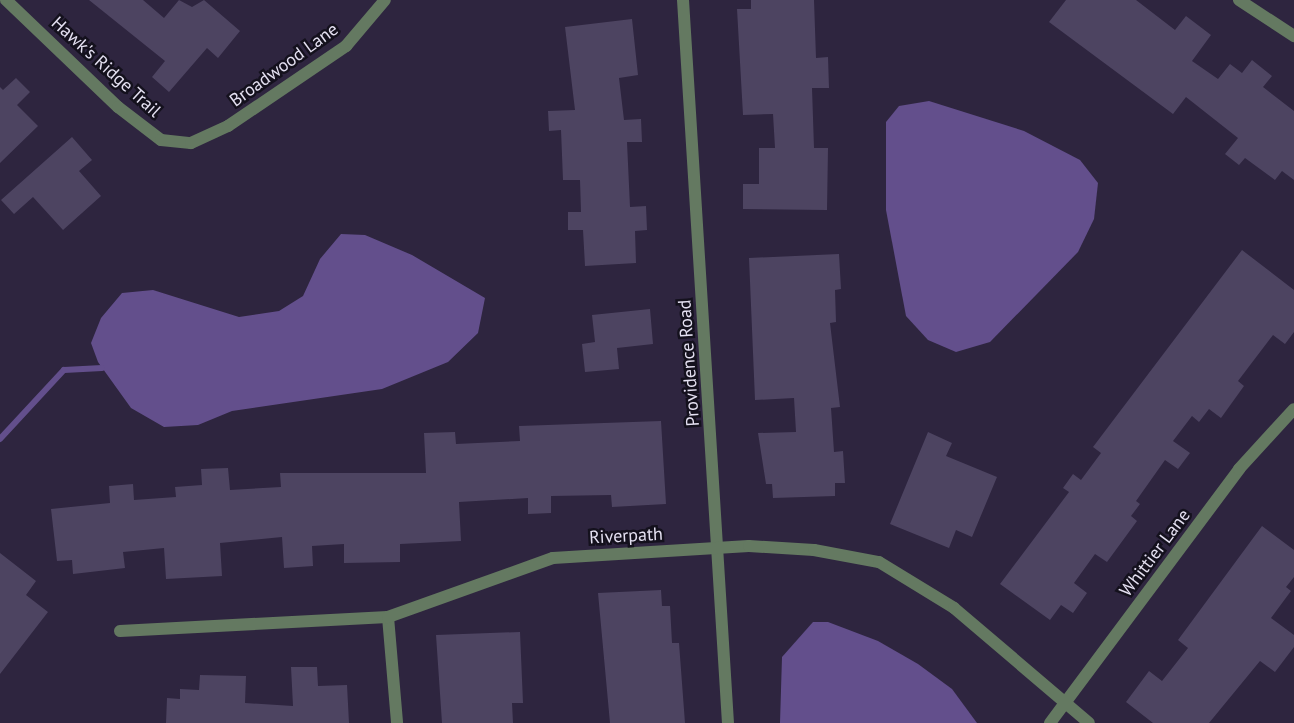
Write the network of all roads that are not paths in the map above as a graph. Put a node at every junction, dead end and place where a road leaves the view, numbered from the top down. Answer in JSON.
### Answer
{"nodes":[{"id":1,"x":6,"y":0,"type":"edge"},
{"id":2,"x":385,"y":0,"type":"edge"},
{"id":3,"x":683,"y":0,"type":"edge"},
{"id":4,"x":1239,"y":0,"type":"edge"},
{"id":5,"x":1294,"y":36,"type":"edge"},
{"id":6,"x":191,"y":143,"type":"joint"},
{"id":7,"x":1294,"y":409,"type":"edge"},
{"id":8,"x":720,"y":548,"type":"junction"},
{"id":9,"x":388,"y":617,"type":"junction"},
{"id":10,"x":120,"y":631,"type":"dead end"},
{"id":11,"x":1067,"y":700,"type":"junction"},
{"id":12,"x":397,"y":723,"type":"edge"},
{"id":13,"x":728,"y":723,"type":"edge"},
{"id":14,"x":1050,"y":723,"type":"edge"},
{"id":15,"x":1089,"y":723,"type":"edge"}],
"edges":[{"from":1,"to":6,"type":"street","name":"Hawk's Ridge Trail"},
{"from":2,"to":6,"type":"street","name":"Broadwood Lane"},
{"from":3,"to":8,"type":"street","name":"Providence Road"},
{"from":4,"to":5,"type":"street"},
{"from":7,"to":11,"type":"street","name":"Whittier Lane"},
{"from":8,"to":9,"type":"street","name":"Riverpath"},
{"from":8,"to":11,"type":"street","name":"Riverpath"},
{"from":8,"to":13,"type":"street","name":"Providence Road"},
{"from":9,"to":10,"type":"street","name":"Riverpath"},
{"from":9,"to":12,"type":"street"},
{"from":11,"to":14,"type":"street","name":"Whittier Lane"},
{"from":11,"to":15,"type":"street","name":"Riverpath"}]}
